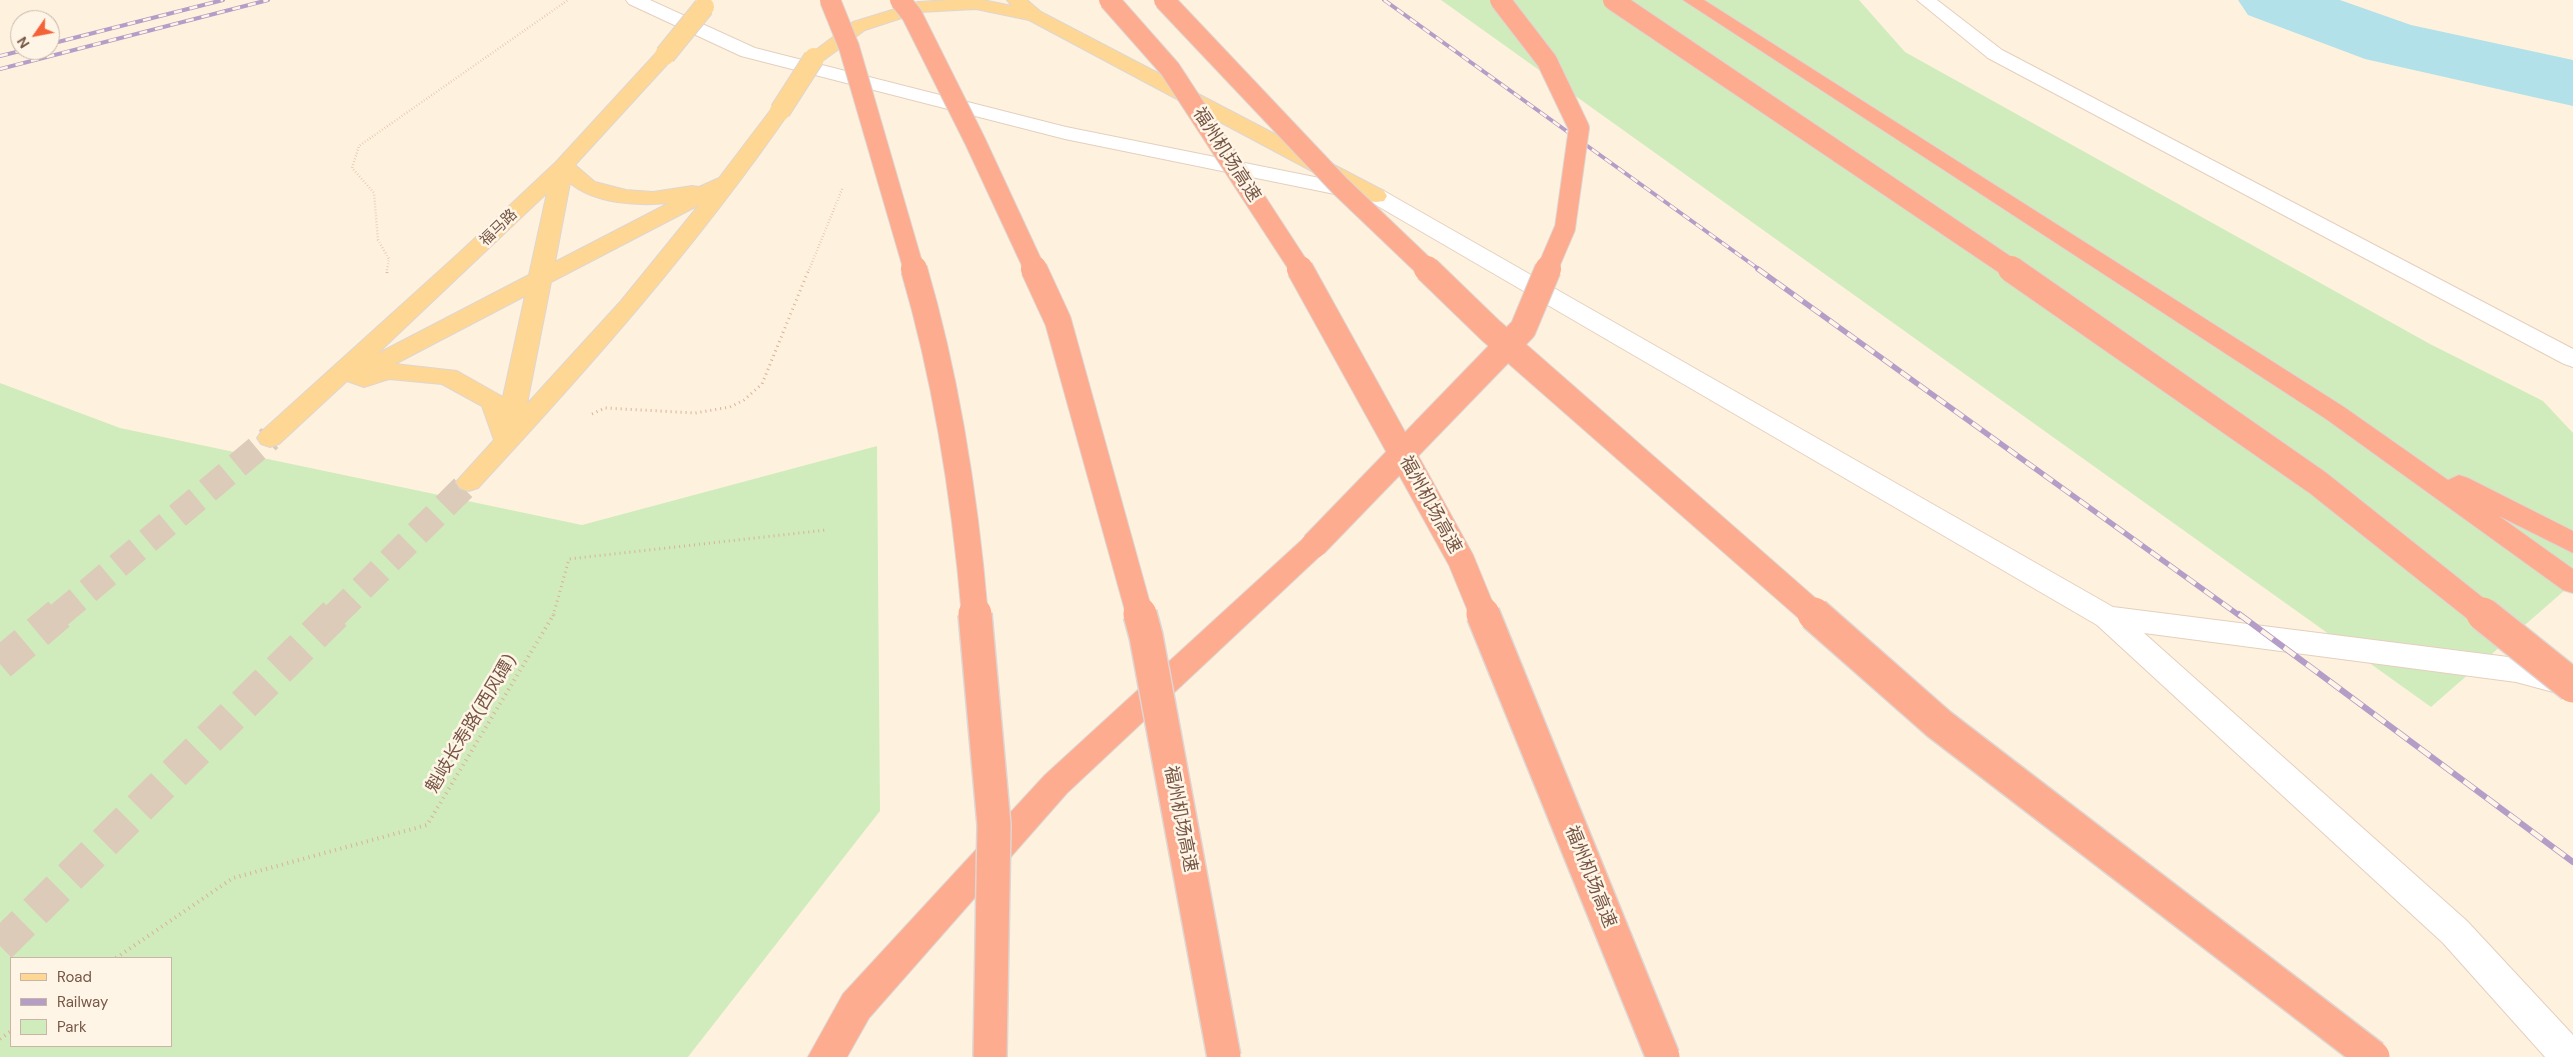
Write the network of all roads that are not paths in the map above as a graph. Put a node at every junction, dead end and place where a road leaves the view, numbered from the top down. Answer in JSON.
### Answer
{"nodes":[{"id":1,"x":635,"y":0,"type":"edge"},
{"id":2,"x":830,"y":0,"type":"edge"},
{"id":3,"x":841,"y":0,"type":"edge"},
{"id":4,"x":900,"y":0,"type":"edge"},
{"id":5,"x":1016,"y":0,"type":"edge"},
{"id":6,"x":1109,"y":0,"type":"edge"},
{"id":7,"x":1164,"y":0,"type":"edge"},
{"id":8,"x":1500,"y":0,"type":"edge"},
{"id":9,"x":1613,"y":0,"type":"edge"},
{"id":10,"x":1692,"y":0,"type":"edge"},
{"id":11,"x":1926,"y":0,"type":"edge"},
{"id":12,"x":707,"y":4,"type":"edge"},
{"id":13,"x":1035,"y":16,"type":"junction"},
{"id":14,"x":814,"y":58,"type":"junction"},
{"id":15,"x":563,"y":166,"type":"junction"},
{"id":16,"x":728,"y":181,"type":"junction"},
{"id":17,"x":1376,"y":196,"type":"junction"},
{"id":18,"x":541,"y":278,"type":"junction"},
{"id":19,"x":2573,"y":359,"type":"edge"},
{"id":20,"x":320,"y":393,"type":"junction"},
{"id":21,"x":2335,"y":412,"type":"junction"},
{"id":22,"x":270,"y":438,"type":"tunnel mouth"},
{"id":23,"x":507,"y":441,"type":"junction"},
{"id":24,"x":468,"y":482,"type":"tunnel mouth"},
{"id":25,"x":2573,"y":543,"type":"edge"},
{"id":26,"x":2573,"y":583,"type":"edge"},
{"id":27,"x":2107,"y":617,"type":"junction"},
{"id":28,"x":2573,"y":686,"type":"edge"},
{"id":29,"x":827,"y":1057,"type":"edge"},
{"id":30,"x":990,"y":1057,"type":"edge"},
{"id":31,"x":1224,"y":1057,"type":"edge"},
{"id":32,"x":1663,"y":1057,"type":"edge"},
{"id":33,"x":2373,"y":1057,"type":"edge"},
{"id":34,"x":2569,"y":1057,"type":"edge"}],
"edges":[{"from":1,"to":17,"type":"street"},
{"from":2,"to":30,"type":"highway","bridge":true},
{"from":3,"to":14,"type":"main road"},
{"from":4,"to":31,"type":"highway","name":"福州机场高速","bridge":true},
{"from":5,"to":13,"type":"main road"},
{"from":6,"to":32,"type":"highway","name":"福州机场高速","bridge":true},
{"from":7,"to":33,"type":"highway","bridge":true},
{"from":8,"to":29,"type":"highway","bridge":true},
{"from":9,"to":28,"type":"highway","bridge":true},
{"from":10,"to":21,"type":"highway"},
{"from":11,"to":19,"type":"street"},
{"from":12,"to":15,"type":"main road","name":"福马路","bridge":true},
{"from":13,"to":14,"type":"main road"},
{"from":13,"to":17,"type":"main road"},
{"from":14,"to":16,"type":"main road","bridge":true},
{"from":15,"to":16,"type":"main road"},
{"from":15,"to":18,"type":"main road"},
{"from":15,"to":20,"type":"main road","name":"福马路"},
{"from":16,"to":18,"type":"main road"},
{"from":16,"to":23,"type":"main road"},
{"from":17,"to":27,"type":"street"},
{"from":18,"to":20,"type":"main road"},
{"from":18,"to":23,"type":"main road"},
{"from":20,"to":22,"type":"main road","name":"福马路"},
{"from":20,"to":23,"type":"main road"},
{"from":21,"to":25,"type":"highway"},
{"from":21,"to":26,"type":"highway"},
{"from":23,"to":24,"type":"main road"},
{"from":27,"to":28,"type":"street"},
{"from":27,"to":34,"type":"street"}]}
